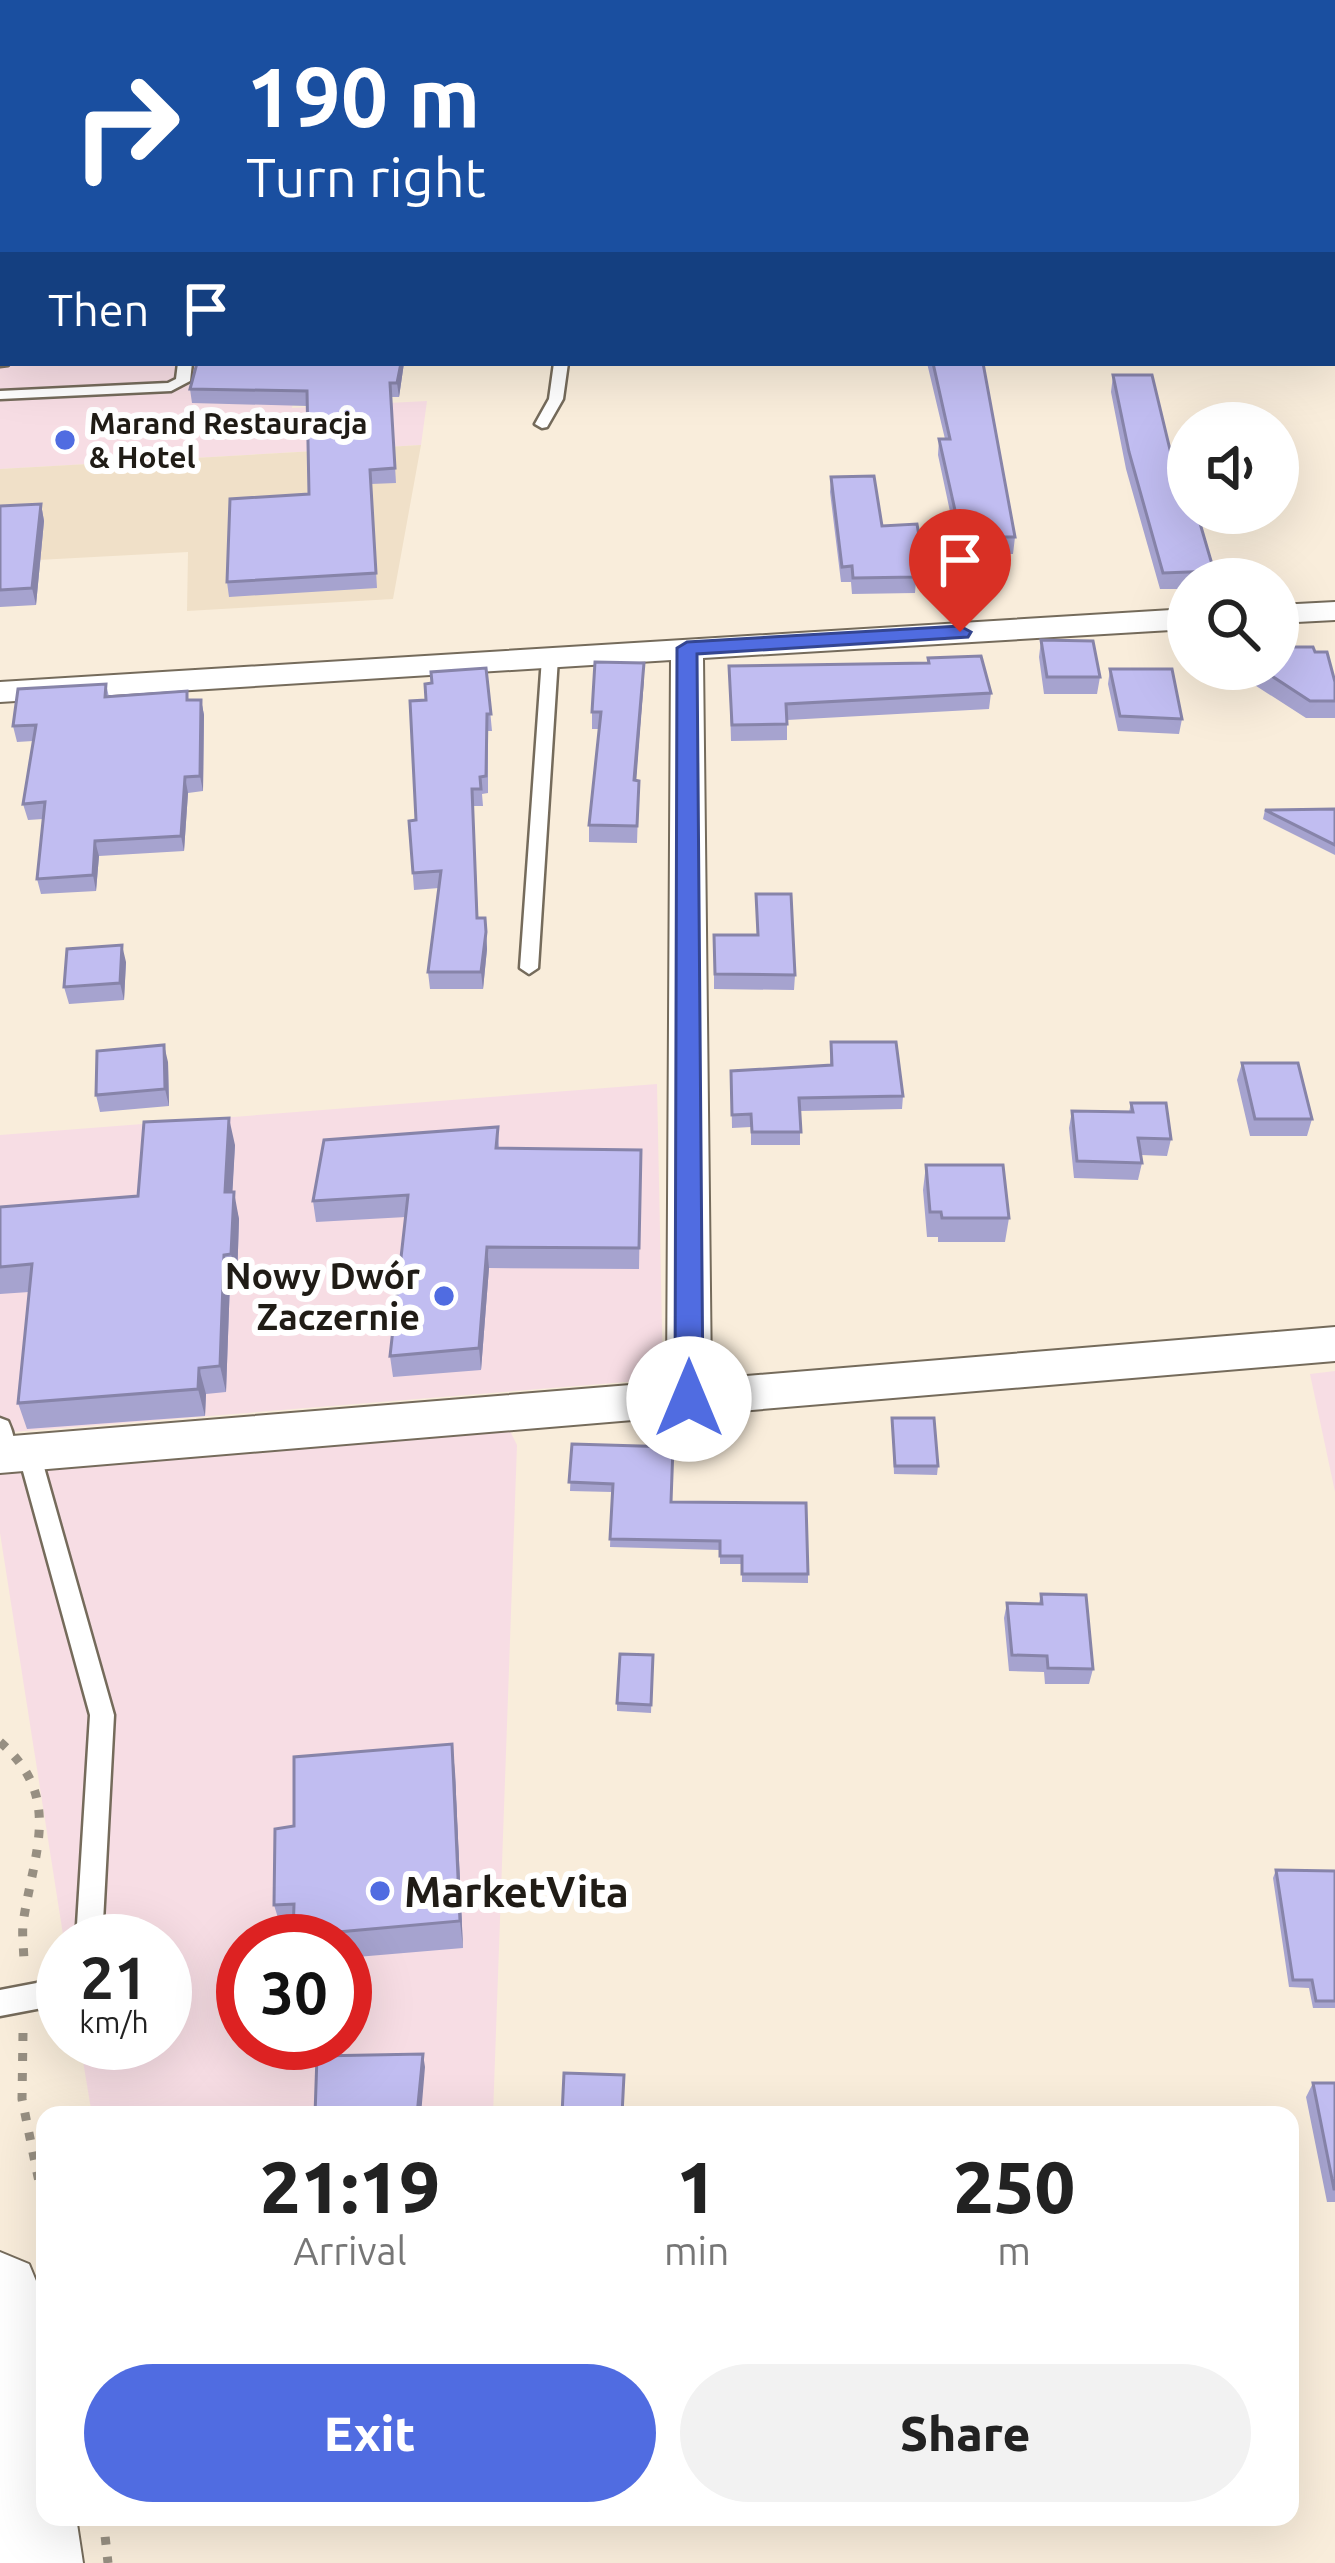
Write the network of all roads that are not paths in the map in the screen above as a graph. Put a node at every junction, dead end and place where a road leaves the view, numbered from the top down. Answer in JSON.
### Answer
{"nodes":[{"id":1,"x":185,"y":366,"type":"edge"},
{"id":2,"x":561,"y":366,"type":"edge"},
{"id":3,"x":0,"y":395,"type":"edge"},
{"id":4,"x":542,"y":424,"type":"dead end"},
{"id":5,"x":1335,"y":611,"type":"edge"},
{"id":6,"x":1299,"y":613,"type":"edge"},
{"id":7,"x":1167,"y":620,"type":"edge"},
{"id":8,"x":687,"y":648,"type":"junction"},
{"id":9,"x":550,"y":658,"type":"junction"},
{"id":10,"x":0,"y":692,"type":"edge"},
{"id":11,"x":529,"y":968,"type":"dead end"},
{"id":12,"x":1335,"y":1343,"type":"edge"},
{"id":13,"x":689,"y":1399,"type":"junction"},
{"id":14,"x":8,"y":1447,"type":"edge"},
{"id":15,"x":90,"y":1914,"type":"edge"},
{"id":16,"x":0,"y":2293,"type":"edge"},
{"id":17,"x":39,"y":2563,"type":"edge"}],
"edges":[{"from":1,"to":3,"type":"lane"},
{"from":2,"to":4,"type":"lane"},
{"from":5,"to":6,"type":"street"},
{"from":7,"to":8,"type":"street"},
{"from":8,"to":9,"type":"street"},
{"from":8,"to":13,"type":"street"},
{"from":9,"to":10,"type":"street"},
{"from":9,"to":11,"type":"lane"},
{"from":12,"to":13,"type":"street"},
{"from":13,"to":14,"type":"street"},
{"from":14,"to":15,"type":"lane"},
{"from":16,"to":17,"type":"main road"}]}
